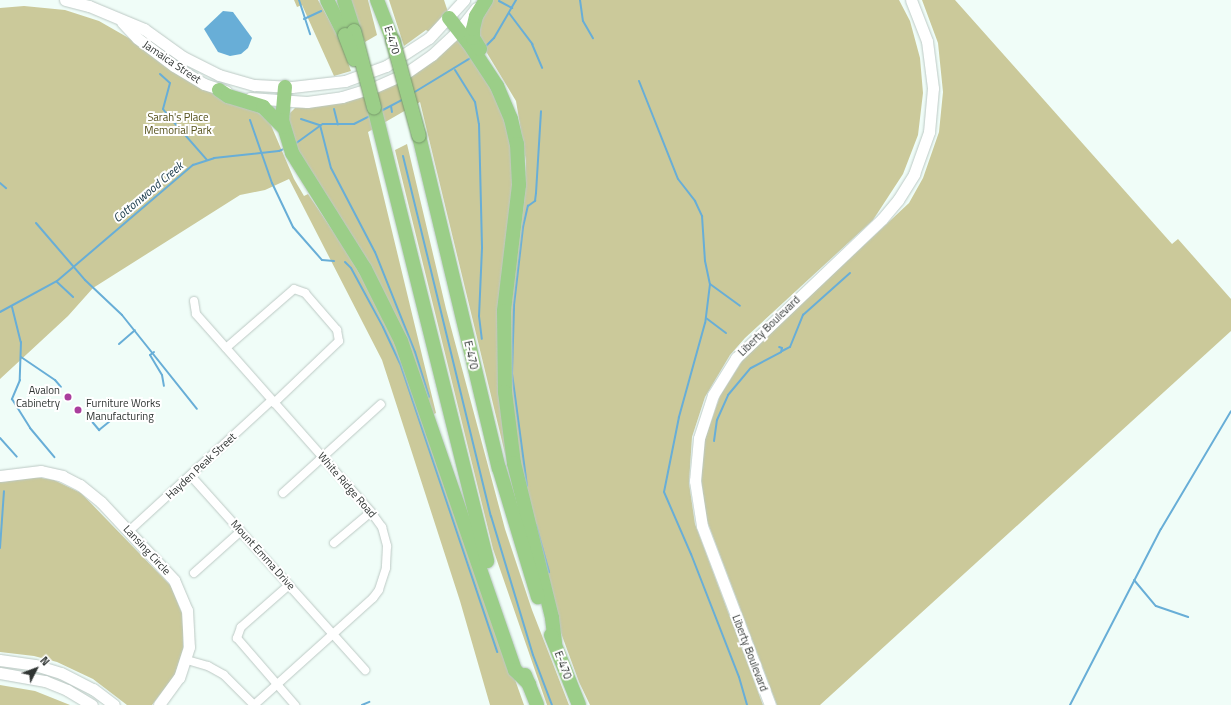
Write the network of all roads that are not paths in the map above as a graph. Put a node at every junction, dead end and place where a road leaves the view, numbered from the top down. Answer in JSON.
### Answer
{"nodes":[{"id":1,"x":65,"y":0,"type":"edge"},
{"id":2,"x":327,"y":0,"type":"edge"},
{"id":3,"x":344,"y":0,"type":"edge"},
{"id":4,"x":464,"y":0,"type":"edge"},
{"id":5,"x":481,"y":0,"type":"edge"},
{"id":6,"x":486,"y":0,"type":"edge"},
{"id":7,"x":910,"y":0,"type":"edge"},
{"id":8,"x":381,"y":4,"type":"edge"},
{"id":9,"x":449,"y":18,"type":"junction"},
{"id":10,"x":122,"y":21,"type":"junction"},
{"id":11,"x":459,"y":30,"type":"junction"},
{"id":12,"x":350,"y":33,"type":"junction"},
{"id":13,"x":471,"y":40,"type":"junction"},
{"id":14,"x":285,"y":87,"type":"junction"},
{"id":15,"x":219,"y":90,"type":"junction"},
{"id":16,"x":283,"y":102,"type":"junction"},
{"id":17,"x":285,"y":133,"type":"junction"},
{"id":18,"x":194,"y":301,"type":"dead end"},
{"id":19,"x":226,"y":348,"type":"junction"},
{"id":20,"x":273,"y":402,"type":"junction"},
{"id":21,"x":381,"y":404,"type":"dead end"},
{"id":22,"x":322,"y":456,"type":"junction"},
{"id":23,"x":0,"y":476,"type":"edge"},
{"id":24,"x":191,"y":476,"type":"junction"},
{"id":25,"x":283,"y":493,"type":"dead end"},
{"id":26,"x":371,"y":512,"type":"junction"},
{"id":27,"x":129,"y":531,"type":"junction"},
{"id":28,"x":241,"y":531,"type":"junction"},
{"id":29,"x":334,"y":543,"type":"dead end"},
{"id":30,"x":194,"y":573,"type":"dead end"},
{"id":31,"x":289,"y":584,"type":"junction"},
{"id":32,"x":334,"y":634,"type":"junction"},
{"id":33,"x":555,"y":644,"type":"junction"},
{"id":34,"x":0,"y":660,"type":"edge"},
{"id":35,"x":187,"y":660,"type":"junction"},
{"id":36,"x":365,"y":670,"type":"dead end"},
{"id":37,"x":0,"y":673,"type":"edge"},
{"id":38,"x":529,"y":684,"type":"junction"},
{"id":39,"x":278,"y":686,"type":"junction"},
{"id":40,"x":92,"y":705,"type":"edge"},
{"id":41,"x":114,"y":705,"type":"edge"},
{"id":42,"x":159,"y":705,"type":"edge"},
{"id":43,"x":254,"y":705,"type":"edge"},
{"id":44,"x":295,"y":705,"type":"edge"},
{"id":45,"x":537,"y":705,"type":"edge"},
{"id":46,"x":579,"y":705,"type":"edge"},
{"id":47,"x":770,"y":705,"type":"edge"}],
"edges":[{"from":1,"to":10,"type":"street","name":"Jamaica Street"},
{"from":2,"to":12,"type":"highway"},
{"from":3,"to":12,"type":"highway"},
{"from":4,"to":9,"type":"street","name":"Jamaica Street"},
{"from":5,"to":11,"type":"street","name":"Jamaica Street"},
{"from":6,"to":13,"type":"highway"},
{"from":7,"to":47,"type":"street","name":"Liberty Boulevard"},
{"from":8,"to":33,"type":"highway","name":"E-470","bridge":true},
{"from":9,"to":11,"type":"highway"},
{"from":9,"to":14,"type":"street","name":"Jamaica Street"},
{"from":10,"to":14,"type":"street","name":"Jamaica Street"},
{"from":10,"to":15,"type":"street","name":"Jamaica Street"},
{"from":11,"to":13,"type":"highway"},
{"from":11,"to":16,"type":"street","name":"Jamaica Street"},
{"from":12,"to":38,"type":"highway","bridge":true},
{"from":13,"to":33,"type":"highway"},
{"from":14,"to":16,"type":"highway"},
{"from":15,"to":16,"type":"street","name":"Jamaica Street"},
{"from":15,"to":17,"type":"highway"},
{"from":16,"to":17,"type":"highway"},
{"from":17,"to":38,"type":"highway"},
{"from":18,"to":19,"type":"street","name":"White Ridge Road"},
{"from":19,"to":20,"type":"street","name":"White Ridge Road"},
{"from":19,"to":20,"type":"street","name":"Hayden Peak Street"},
{"from":20,"to":22,"type":"street","name":"White Ridge Road"},
{"from":20,"to":24,"type":"street","name":"Hayden Peak Street"},
{"from":21,"to":22,"type":"street"},
{"from":22,"to":25,"type":"street"},
{"from":22,"to":26,"type":"street","name":"White Ridge Road"},
{"from":23,"to":27,"type":"street","name":"Lansing Circle"},
{"from":24,"to":27,"type":"street","name":"Hayden Peak Street"},
{"from":24,"to":28,"type":"street","name":"Mount Emma Drive"},
{"from":26,"to":29,"type":"street"},
{"from":26,"to":32,"type":"street","name":"White Ridge Road"},
{"from":27,"to":35,"type":"street","name":"Lansing Circle"},
{"from":28,"to":30,"type":"street"},
{"from":28,"to":31,"type":"street","name":"Mount Emma Drive"},
{"from":31,"to":32,"type":"street","name":"Mount Emma Drive"},
{"from":31,"to":39,"type":"street"},
{"from":32,"to":36,"type":"street","name":"Mount Emma Drive"},
{"from":32,"to":39,"type":"street","name":"White Ridge Road"},
{"from":33,"to":46,"type":"highway","name":"E-470"},
{"from":34,"to":41,"type":"street"},
{"from":35,"to":42,"type":"street","name":"Lansing Circle"},
{"from":35,"to":43,"type":"street"},
{"from":37,"to":40,"type":"street"},
{"from":38,"to":45,"type":"highway"},
{"from":39,"to":43,"type":"street","name":"White Ridge Road"},
{"from":39,"to":44,"type":"street"}]}
